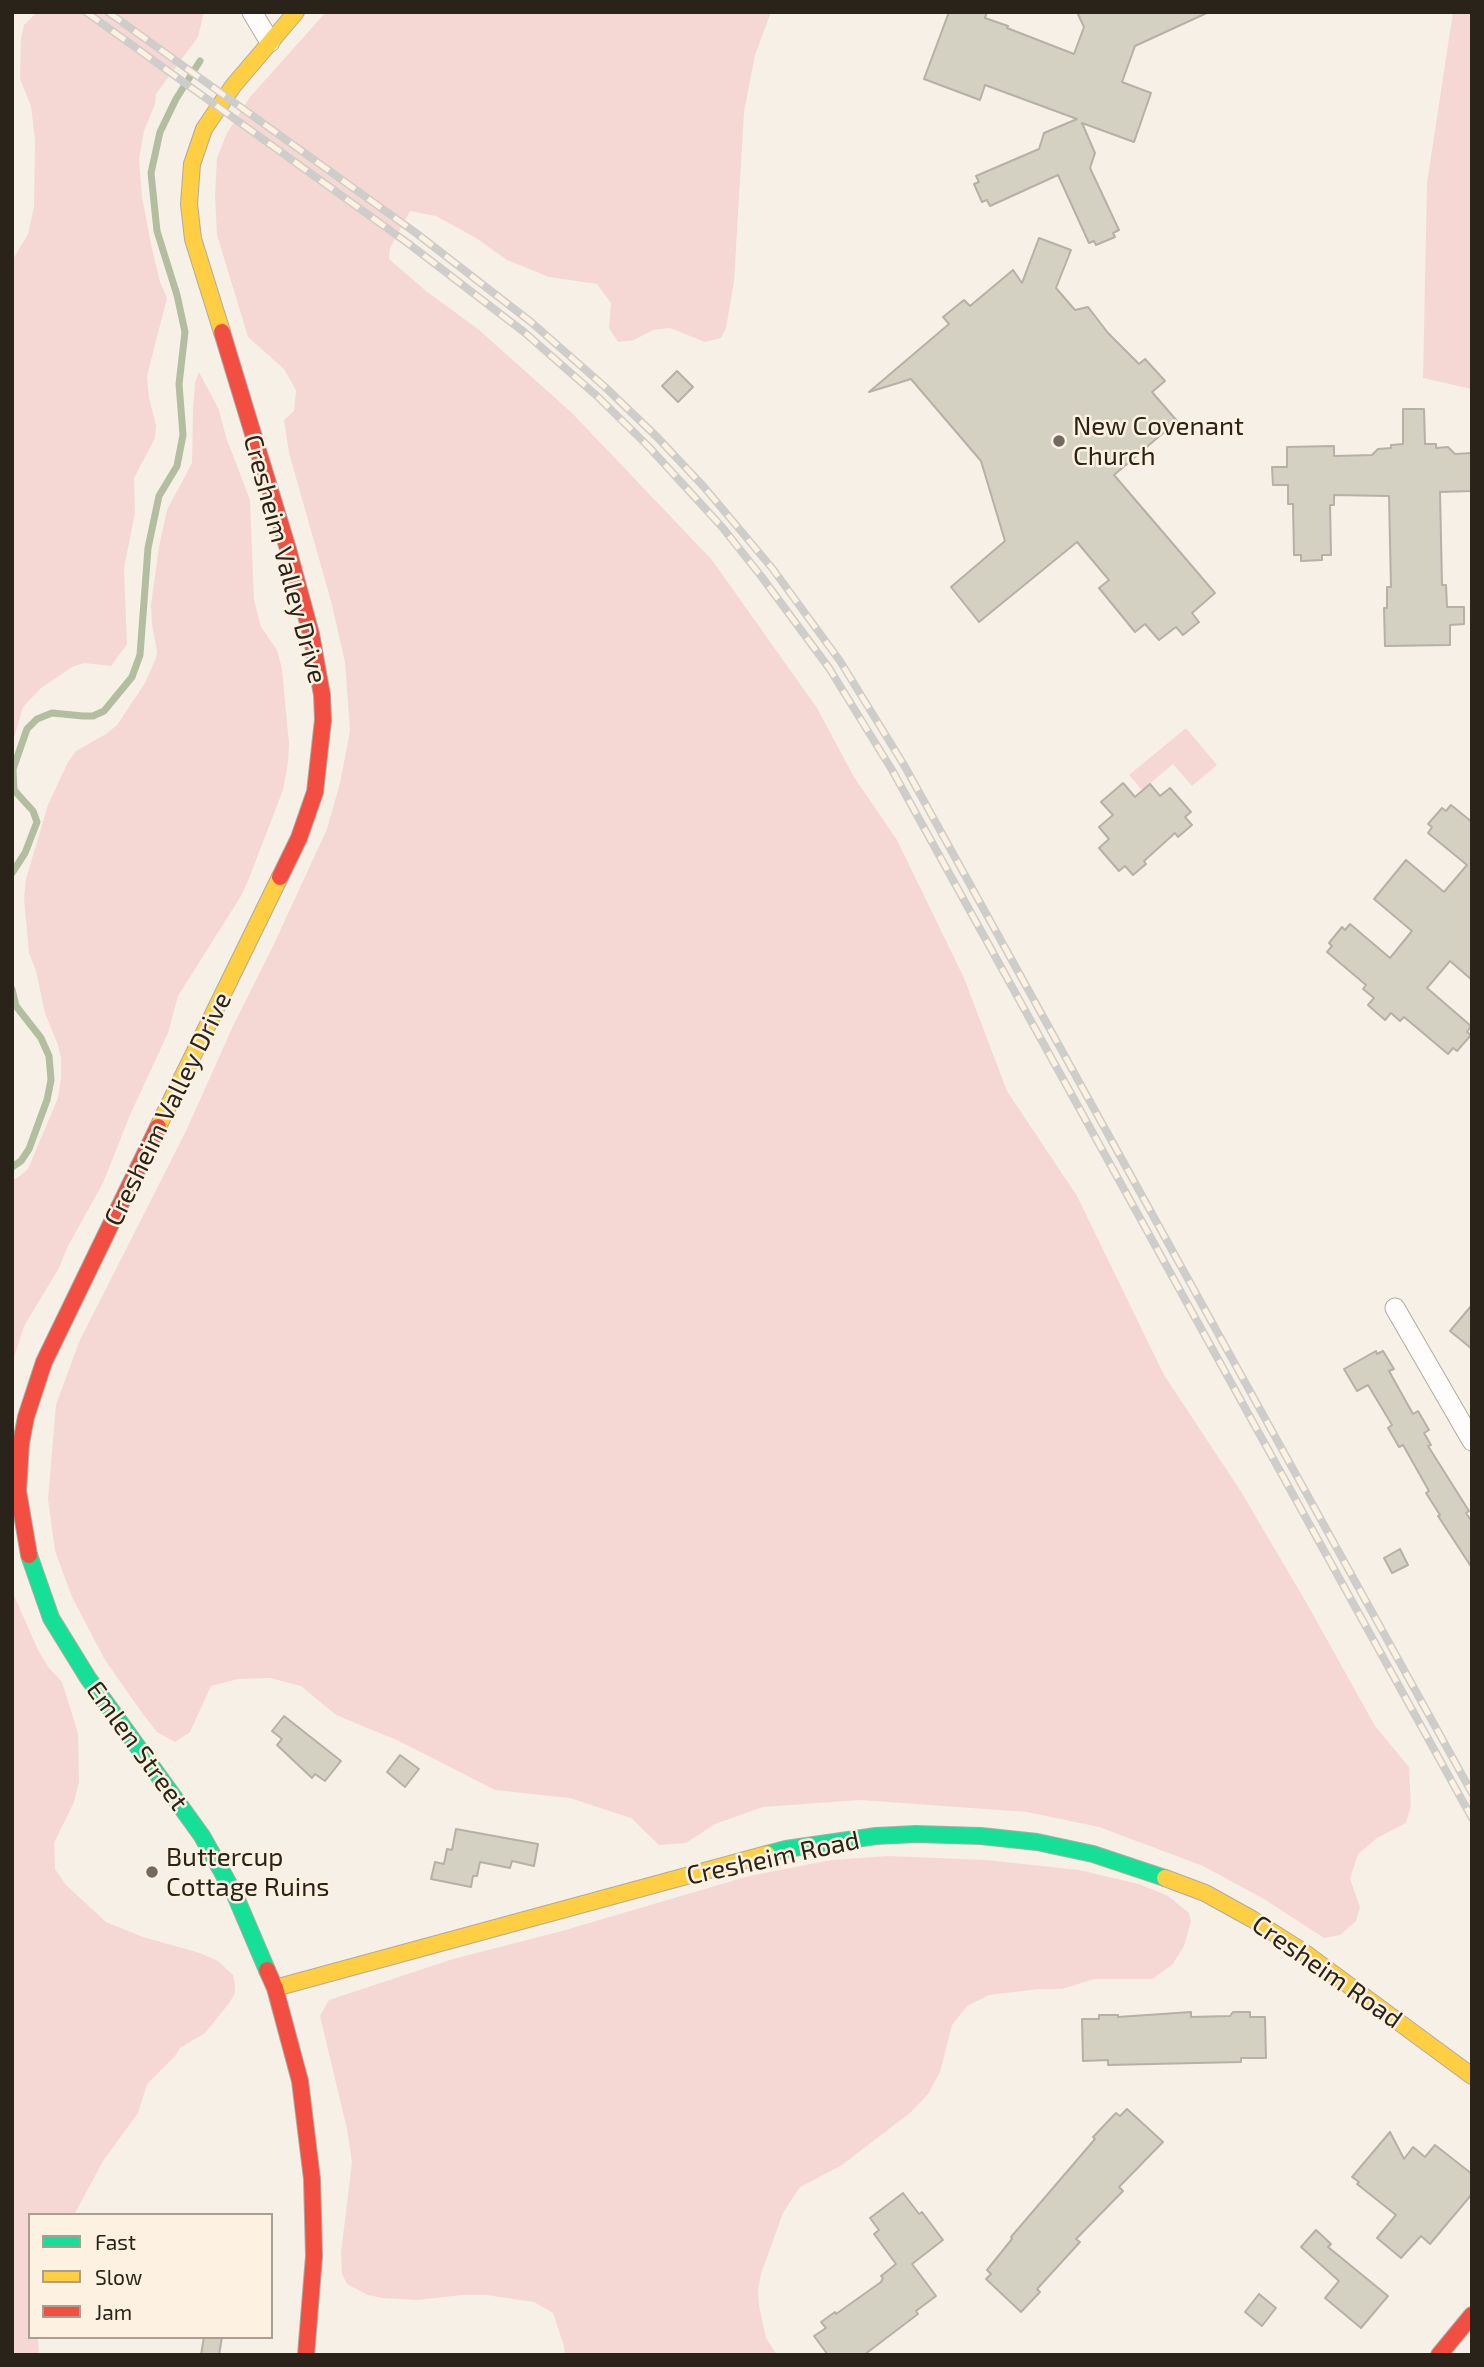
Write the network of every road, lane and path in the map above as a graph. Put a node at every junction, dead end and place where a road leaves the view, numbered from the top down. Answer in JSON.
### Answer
{"nodes":[{"id":1,"x":252,"y":12,"type":"edge"},
{"id":2,"x":296,"y":12,"type":"edge"},
{"id":3,"x":270,"y":42,"type":"junction"},
{"id":4,"x":1395,"y":1308,"type":"dead end"},
{"id":5,"x":37,"y":1380,"type":"joint"},
{"id":6,"x":1472,"y":1441,"type":"edge"},
{"id":7,"x":275,"y":1988,"type":"junction"},
{"id":8,"x":1472,"y":2076,"type":"edge"},
{"id":9,"x":1472,"y":2315,"type":"edge"},
{"id":10,"x":306,"y":2355,"type":"edge"},
{"id":11,"x":1439,"y":2355,"type":"edge"}],
"edges":[{"from":1,"to":3,"type":"street"},
{"from":2,"to":3,"type":"main road","name":"Cresheim Valley Drive"},
{"from":3,"to":5,"type":"main road","name":"Cresheim Valley Drive"},
{"from":4,"to":6,"type":"street"},
{"from":5,"to":7,"type":"main road","name":"Emlen Street"},
{"from":7,"to":8,"type":"main road","name":"Cresheim Road"},
{"from":7,"to":10,"type":"main road","name":"Emlen Street"},
{"from":9,"to":11,"type":"main road"}]}
